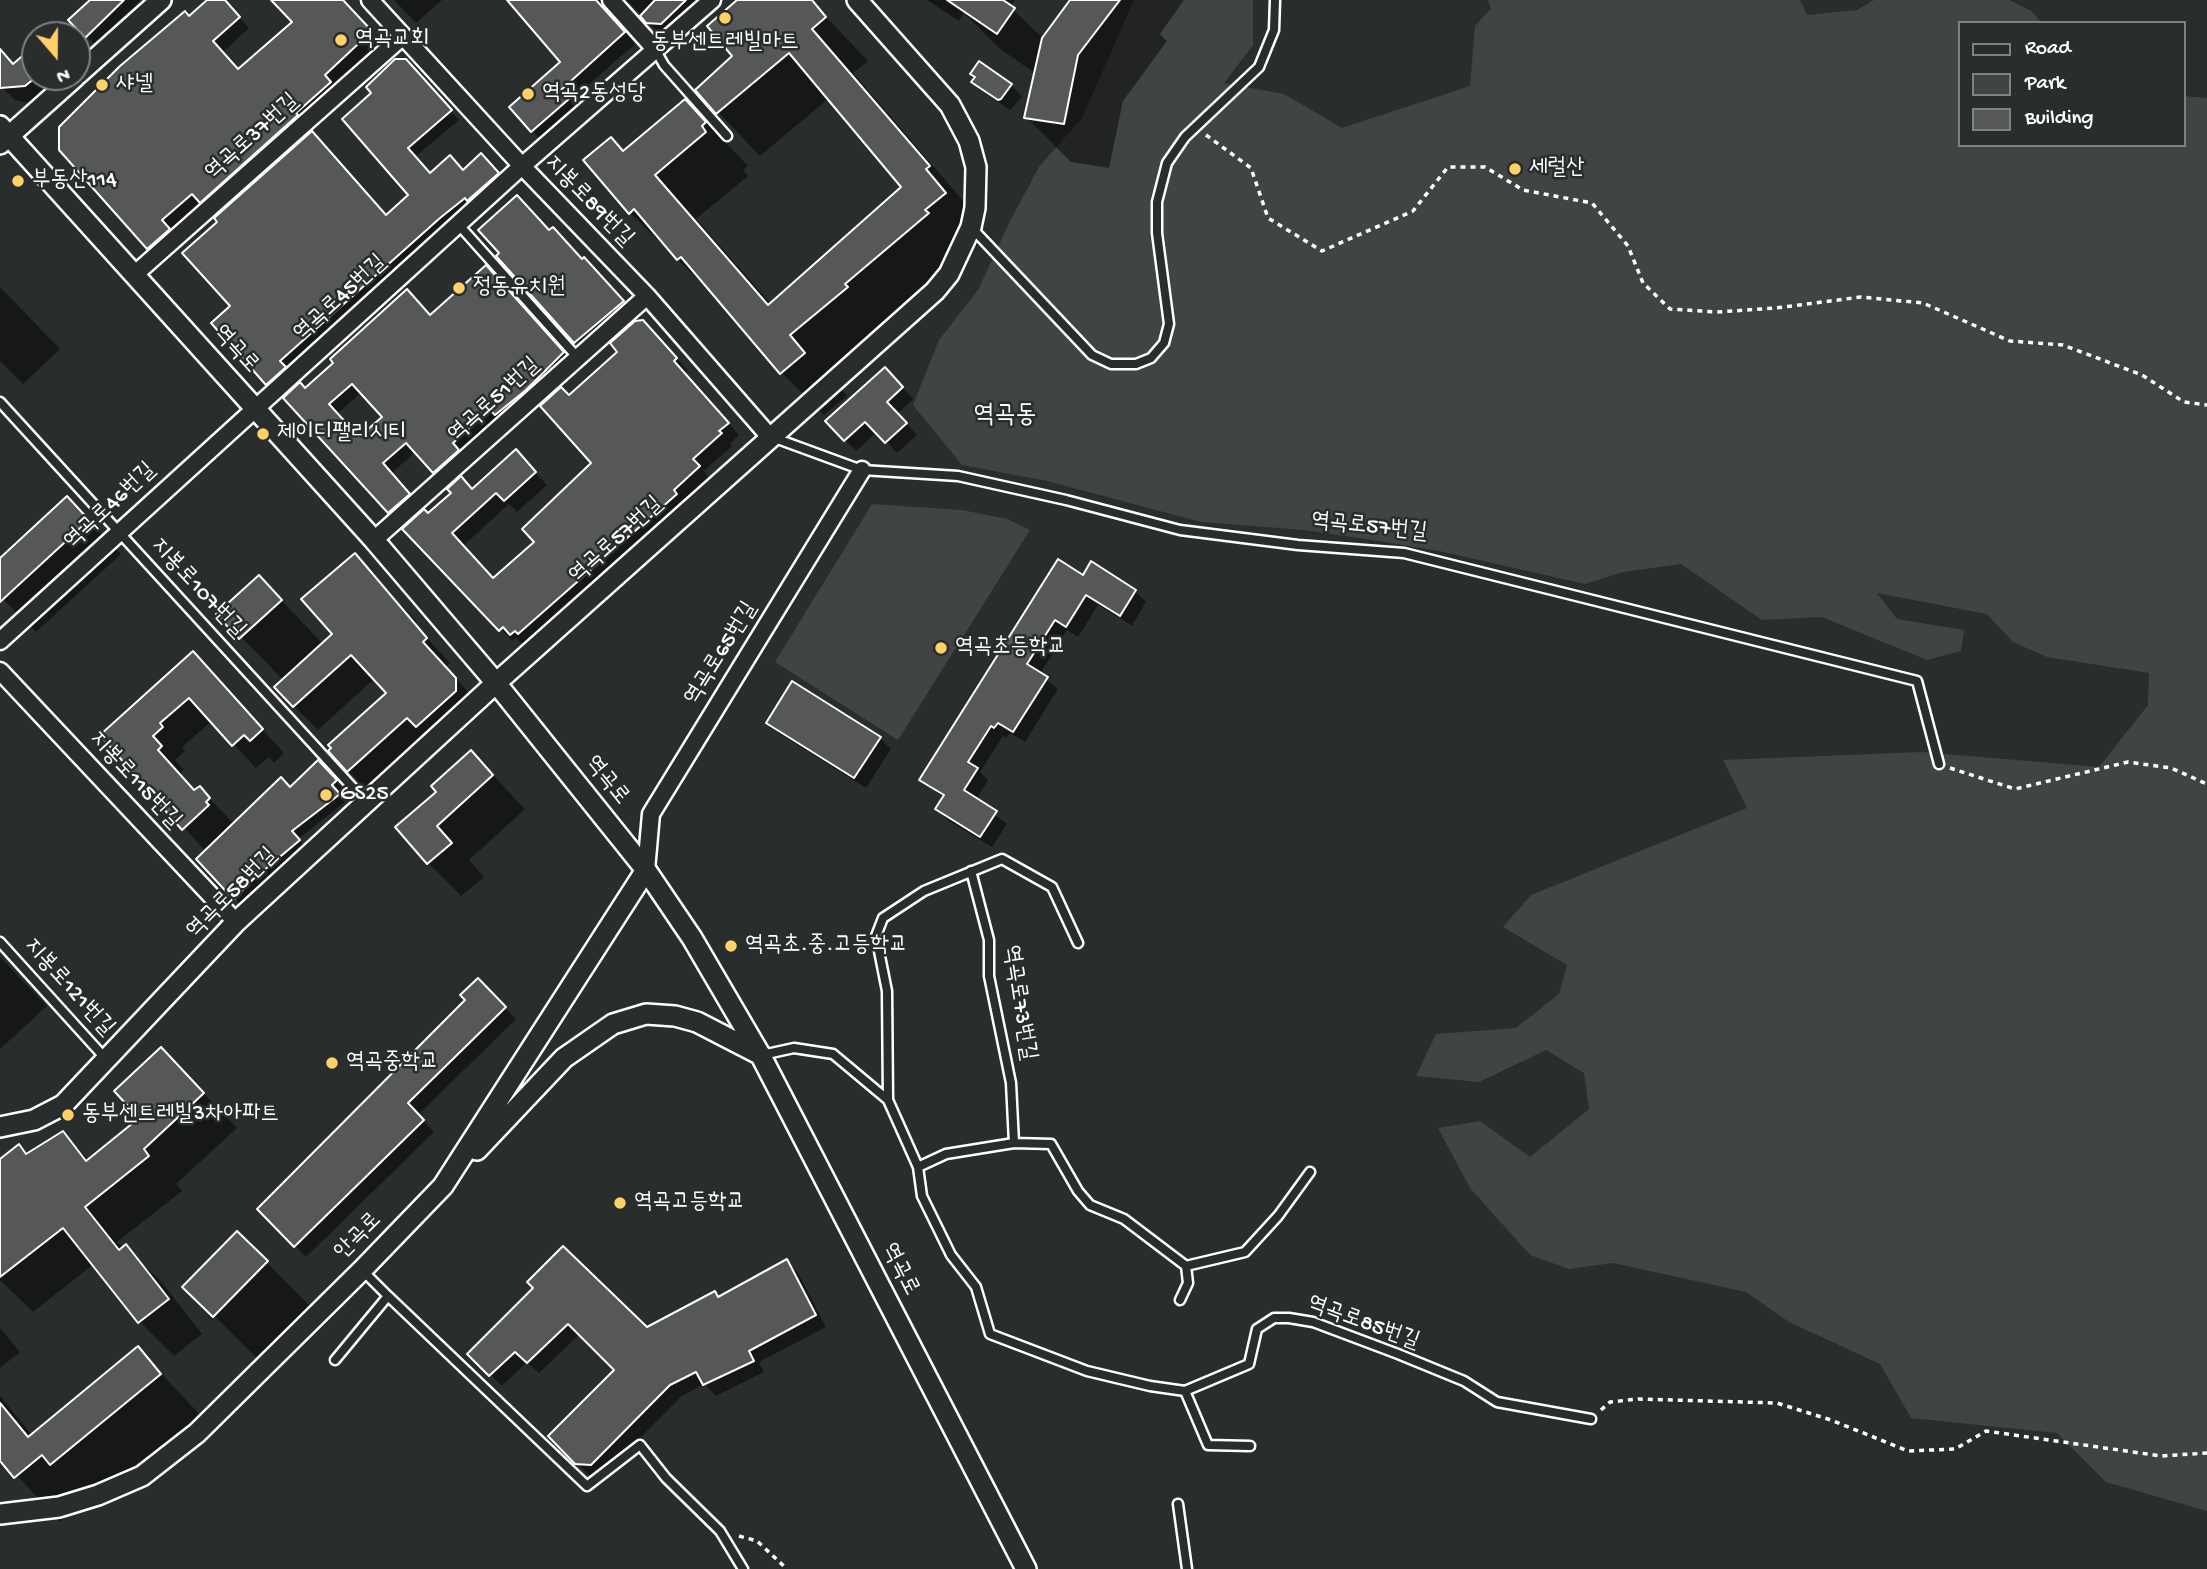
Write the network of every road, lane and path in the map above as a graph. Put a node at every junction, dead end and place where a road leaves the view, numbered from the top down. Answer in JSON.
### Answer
{"nodes":[{"id":1,"x":161,"y":0,"type":"edge"},
{"id":2,"x":370,"y":0,"type":"edge"},
{"id":3,"x":611,"y":0,"type":"edge"},
{"id":4,"x":712,"y":0,"type":"edge"},
{"id":5,"x":858,"y":0,"type":"edge"},
{"id":6,"x":1275,"y":0,"type":"edge"},
{"id":7,"x":403,"y":36,"type":"junction"},
{"id":8,"x":655,"y":49,"type":"junction"},
{"id":9,"x":91,"y":63,"type":"edge"},
{"id":10,"x":58,"y":91,"type":"edge"},
{"id":11,"x":1196,"y":127,"type":"junction"},
{"id":12,"x":3,"y":136,"type":"edge"},
{"id":13,"x":727,"y":136,"type":"dead end"},
{"id":14,"x":522,"y":166,"type":"junction"},
{"id":15,"x":458,"y":224,"type":"junction"},
{"id":16,"x":971,"y":227,"type":"junction"},
{"id":17,"x":134,"y":275,"type":"junction"},
{"id":18,"x":647,"y":296,"type":"junction"},
{"id":19,"x":578,"y":358,"type":"junction"},
{"id":20,"x":0,"y":402,"type":"edge"},
{"id":21,"x":2207,"y":405,"type":"edge"},
{"id":22,"x":254,"y":407,"type":"junction"},
{"id":23,"x":770,"y":436,"type":"junction"},
{"id":24,"x":862,"y":470,"type":"junction"},
{"id":25,"x":117,"y":531,"type":"junction"},
{"id":26,"x":374,"y":540,"type":"junction"},
{"id":27,"x":0,"y":640,"type":"edge"},
{"id":28,"x":0,"y":671,"type":"edge"},
{"id":29,"x":496,"y":683,"type":"junction"},
{"id":30,"x":1939,"y":764,"type":"joint"},
{"id":31,"x":2207,"y":784,"type":"edge"},
{"id":32,"x":365,"y":801,"type":"junction"},
{"id":33,"x":646,"y":870,"type":"junction"},
{"id":34,"x":971,"y":871,"type":"junction"},
{"id":35,"x":236,"y":922,"type":"junction"},
{"id":36,"x":0,"y":942,"type":"edge"},
{"id":37,"x":1078,"y":943,"type":"dead end"},
{"id":38,"x":761,"y":1056,"type":"junction"},
{"id":39,"x":107,"y":1060,"type":"junction"},
{"id":40,"x":888,"y":1100,"type":"junction"},
{"id":41,"x":0,"y":1127,"type":"edge"},
{"id":42,"x":1014,"y":1143,"type":"junction"},
{"id":43,"x":918,"y":1167,"type":"junction"},
{"id":44,"x":1310,"y":1172,"type":"dead end"},
{"id":45,"x":443,"y":1186,"type":"junction"},
{"id":46,"x":1186,"y":1266,"type":"junction"},
{"id":47,"x":362,"y":1270,"type":"junction"},
{"id":48,"x":388,"y":1296,"type":"junction"},
{"id":49,"x":1180,"y":1300,"type":"dead end"},
{"id":50,"x":335,"y":1360,"type":"dead end"},
{"id":51,"x":1185,"y":1391,"type":"junction"},
{"id":52,"x":1591,"y":1419,"type":"joint"},
{"id":53,"x":1250,"y":1446,"type":"dead end"},
{"id":54,"x":2207,"y":1452,"type":"edge"},
{"id":55,"x":1178,"y":1504,"type":"dead end"},
{"id":56,"x":0,"y":1514,"type":"edge"},
{"id":57,"x":720,"y":1531,"type":"junction"},
{"id":58,"x":743,"y":1569,"type":"edge"},
{"id":59,"x":787,"y":1569,"type":"edge"},
{"id":60,"x":1026,"y":1569,"type":"edge"},
{"id":61,"x":1187,"y":1569,"type":"edge"}],
"edges":[{"from":1,"to":9,"type":"street"},
{"from":2,"to":7,"type":"street","name":"지봉로89번길"},
{"from":3,"to":8,"type":"street"},
{"from":4,"to":8,"type":"street","name":"역곡로45번길"},
{"from":5,"to":16,"type":"street","name":"역곡로57번길"},
{"from":6,"to":11,"type":"lane"},
{"from":7,"to":14,"type":"street","name":"지봉로89번길"},
{"from":7,"to":17,"type":"street","name":"역곡로37번길"},
{"from":8,"to":13,"type":"lane"},
{"from":8,"to":14,"type":"street","name":"역곡로45번길"},
{"from":10,"to":12,"type":"street"},
{"from":11,"to":16,"type":"lane"},
{"from":11,"to":21,"type":"path"},
{"from":12,"to":17,"type":"street","name":"역곡로"},
{"from":14,"to":15,"type":"street","name":"역곡로45번길"},
{"from":14,"to":18,"type":"street","name":"지봉로89번길"},
{"from":15,"to":19,"type":"lane"},
{"from":15,"to":22,"type":"street","name":"역곡로45번길"},
{"from":16,"to":23,"type":"street","name":"역곡로57번길"},
{"from":17,"to":22,"type":"street","name":"역곡로"},
{"from":18,"to":19,"type":"street","name":"역곡로51번길"},
{"from":18,"to":23,"type":"street","name":"지봉로89번길"},
{"from":19,"to":26,"type":"street","name":"역곡로51번길"},
{"from":20,"to":25,"type":"lane","name":"지봉로107번길"},
{"from":22,"to":25,"type":"street","name":"역곡로46번길"},
{"from":22,"to":26,"type":"street","name":"역곡로"},
{"from":23,"to":24,"type":"lane","name":"역곡로57번길"},
{"from":23,"to":29,"type":"street","name":"역곡로57번길"},
{"from":24,"to":30,"type":"lane","name":"역곡로57번길"},
{"from":24,"to":33,"type":"street","name":"역곡로65번길"},
{"from":25,"to":27,"type":"street","name":"역곡로46번길"},
{"from":25,"to":32,"type":"lane","name":"지봉로107번길"},
{"from":26,"to":29,"type":"street","name":"역곡로"},
{"from":28,"to":35,"type":"street","name":"지봉로115번길"},
{"from":29,"to":32,"type":"street","name":"역곡로58번길"},
{"from":29,"to":33,"type":"street","name":"역곡로"},
{"from":30,"to":31,"type":"path"},
{"from":32,"to":35,"type":"street","name":"역곡로58번길"},
{"from":33,"to":38,"type":"street","name":"역곡로"},
{"from":33,"to":45,"type":"street","name":"안곡로"},
{"from":34,"to":37,"type":"lane"},
{"from":34,"to":40,"type":"lane"},
{"from":34,"to":42,"type":"lane","name":"역곡로73번길"},
{"from":35,"to":39,"type":"street","name":"역곡로58번길"},
{"from":36,"to":39,"type":"lane","name":"지봉로121번길"},
{"from":38,"to":40,"type":"lane"},
{"from":38,"to":45,"type":"street"},
{"from":38,"to":60,"type":"street","name":"역곡로"},
{"from":39,"to":41,"type":"street","name":"역곡로58번길"},
{"from":40,"to":43,"type":"lane"},
{"from":42,"to":43,"type":"lane"},
{"from":42,"to":46,"type":"lane"},
{"from":43,"to":51,"type":"lane","name":"역곡로85번길"},
{"from":44,"to":46,"type":"lane"},
{"from":45,"to":47,"type":"street","name":"안곡로"},
{"from":46,"to":49,"type":"lane"},
{"from":47,"to":48,"type":"lane"},
{"from":47,"to":56,"type":"street","name":"안곡로"},
{"from":48,"to":50,"type":"lane"},
{"from":48,"to":57,"type":"lane"},
{"from":51,"to":52,"type":"lane","name":"역곡로85번길"},
{"from":51,"to":53,"type":"lane"},
{"from":52,"to":54,"type":"path"},
{"from":55,"to":61,"type":"lane"},
{"from":57,"to":58,"type":"lane"},
{"from":57,"to":59,"type":"path"}]}
